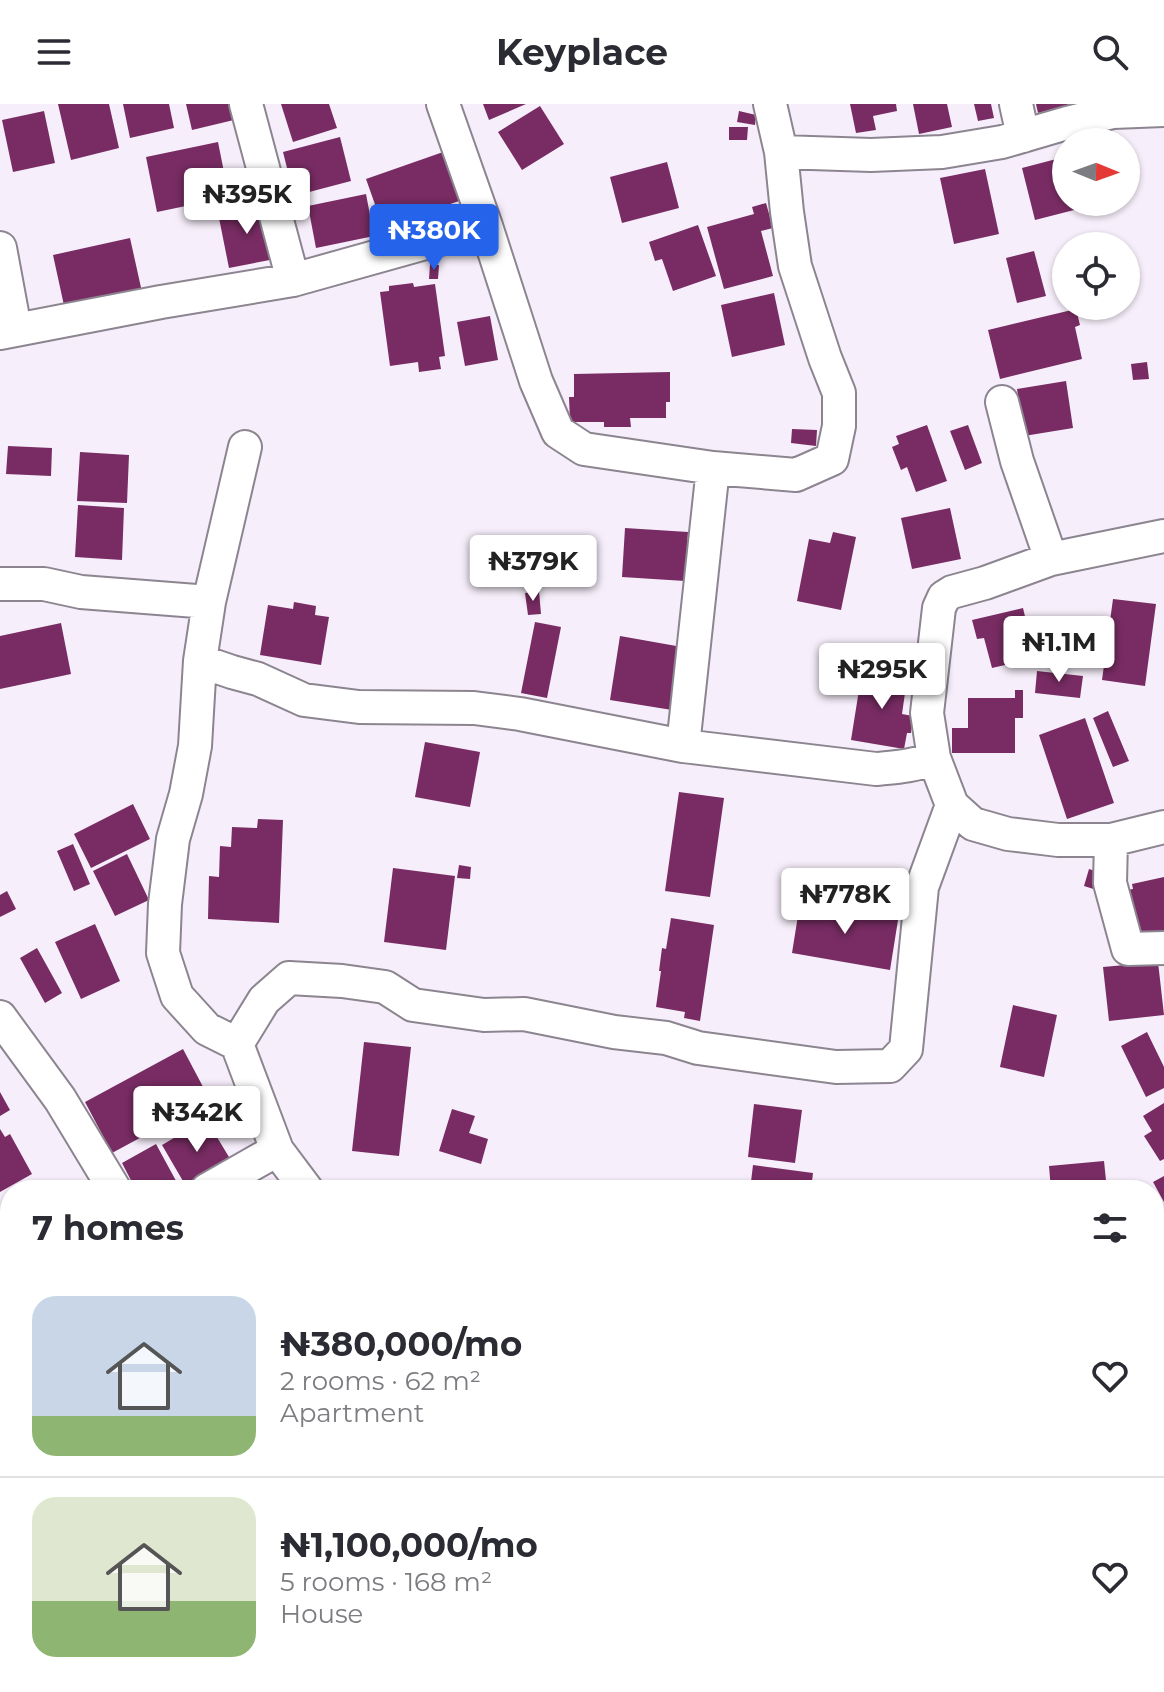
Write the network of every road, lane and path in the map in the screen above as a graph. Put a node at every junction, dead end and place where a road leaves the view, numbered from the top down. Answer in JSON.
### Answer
{"nodes":[{"id":1,"x":246,"y":104,"type":"edge"},
{"id":2,"x":443,"y":104,"type":"edge"},
{"id":3,"x":770,"y":104,"type":"edge"},
{"id":4,"x":1016,"y":104,"type":"edge"},
{"id":5,"x":1164,"y":110,"type":"edge"},
{"id":6,"x":1023,"y":136,"type":"junction"},
{"id":7,"x":781,"y":152,"type":"junction"},
{"id":8,"x":486,"y":226,"type":"junction"},
{"id":9,"x":0,"y":248,"type":"edge"},
{"id":10,"x":293,"y":280,"type":"junction"},
{"id":11,"x":8,"y":331,"type":"edge"},
{"id":12,"x":1002,"y":402,"type":"dead end"},
{"id":13,"x":245,"y":447,"type":"dead end"},
{"id":14,"x":713,"y":468,"type":"junction"},
{"id":15,"x":1164,"y":536,"type":"edge"},
{"id":16,"x":1051,"y":559,"type":"junction"},
{"id":17,"x":0,"y":584,"type":"edge"},
{"id":18,"x":209,"y":602,"type":"junction"},
{"id":19,"x":200,"y":661,"type":"junction"},
{"id":20,"x":683,"y":746,"type":"junction"},
{"id":21,"x":934,"y":758,"type":"junction"},
{"id":22,"x":952,"y":805,"type":"junction"},
{"id":23,"x":1164,"y":827,"type":"edge"},
{"id":24,"x":1111,"y":840,"type":"junction"},
{"id":25,"x":1164,"y":948,"type":"edge"},
{"id":26,"x":0,"y":1017,"type":"edge"},
{"id":27,"x":237,"y":1044,"type":"junction"},
{"id":28,"x":277,"y":1150,"type":"junction"},
{"id":29,"x":109,"y":1180,"type":"edge"},
{"id":30,"x":224,"y":1180,"type":"edge"},
{"id":31,"x":300,"y":1180,"type":"edge"}],
"edges":[{"from":1,"to":10,"type":"street"},
{"from":2,"to":8,"type":"street"},
{"from":3,"to":7,"type":"street"},
{"from":4,"to":6,"type":"street"},
{"from":5,"to":6,"type":"street"},
{"from":6,"to":7,"type":"street"},
{"from":7,"to":14,"type":"street"},
{"from":8,"to":10,"type":"street"},
{"from":8,"to":14,"type":"street"},
{"from":9,"to":11,"type":"street"},
{"from":10,"to":11,"type":"street"},
{"from":12,"to":16,"type":"street"},
{"from":13,"to":18,"type":"street"},
{"from":14,"to":20,"type":"street"},
{"from":15,"to":16,"type":"street"},
{"from":16,"to":21,"type":"street"},
{"from":17,"to":18,"type":"street"},
{"from":18,"to":19,"type":"street"},
{"from":19,"to":20,"type":"street"},
{"from":19,"to":27,"type":"street"},
{"from":20,"to":21,"type":"street"},
{"from":21,"to":22,"type":"street"},
{"from":22,"to":24,"type":"street"},
{"from":22,"to":27,"type":"street"},
{"from":23,"to":24,"type":"street"},
{"from":24,"to":25,"type":"street"},
{"from":26,"to":29,"type":"street"},
{"from":27,"to":28,"type":"street"},
{"from":28,"to":30,"type":"street"},
{"from":28,"to":31,"type":"street"}]}
